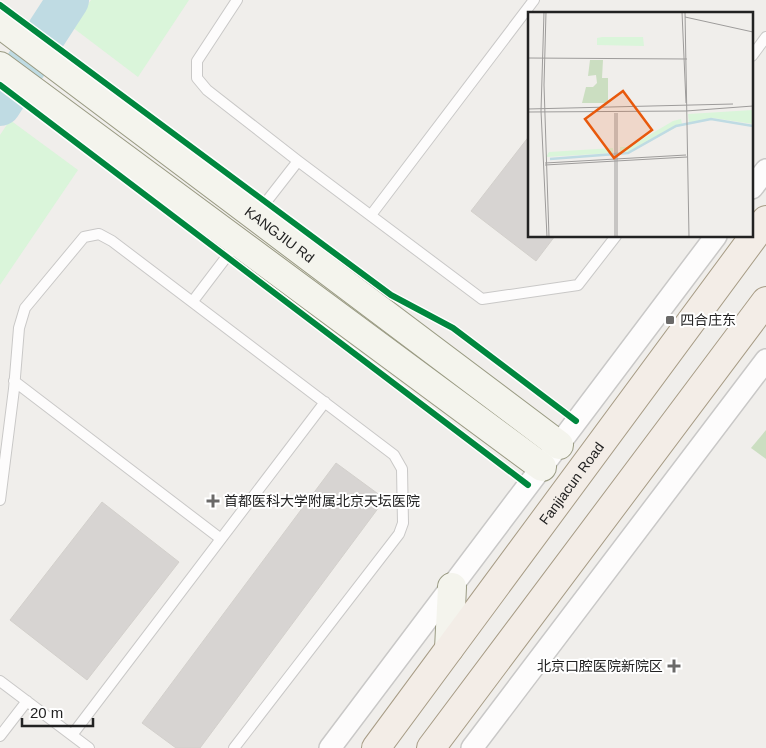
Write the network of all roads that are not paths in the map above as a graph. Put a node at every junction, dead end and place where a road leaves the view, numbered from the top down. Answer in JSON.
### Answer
{"nodes":[{"id":1,"x":237,"y":0,"type":"edge"},
{"id":2,"x":534,"y":0,"type":"edge"},
{"id":3,"x":10,"y":32,"type":"edge"},
{"id":4,"x":766,"y":37,"type":"edge"},
{"id":5,"x":754,"y":53,"type":"edge"},
{"id":6,"x":0,"y":66,"type":"edge"},
{"id":7,"x":298,"y":161,"type":"junction"},
{"id":8,"x":766,"y":170,"type":"edge"},
{"id":9,"x":754,"y":185,"type":"edge"},
{"id":10,"x":371,"y":215,"type":"junction"},
{"id":11,"x":255,"y":216,"type":"junction"},
{"id":12,"x":766,"y":220,"type":"edge"},
{"id":13,"x":754,"y":236,"type":"edge"},
{"id":14,"x":614,"y":238,"type":"edge"},
{"id":15,"x":714,"y":238,"type":"edge"},
{"id":16,"x":753,"y":238,"type":"edge"},
{"id":17,"x":238,"y":242,"type":"junction"},
{"id":18,"x":193,"y":301,"type":"junction"},
{"id":19,"x":766,"y":301,"type":"edge"},
{"id":20,"x":766,"y":360,"type":"edge"},
{"id":21,"x":14,"y":381,"type":"junction"},
{"id":22,"x":325,"y":402,"type":"junction"},
{"id":23,"x":503,"y":403,"type":"junction"},
{"id":24,"x":486,"y":426,"type":"junction"},
{"id":25,"x":559,"y":445,"type":"junction"},
{"id":26,"x":542,"y":467,"type":"junction"},
{"id":27,"x":0,"y":500,"type":"edge"},
{"id":28,"x":221,"y":539,"type":"junction"},
{"id":29,"x":452,"y":587,"type":"junction"},
{"id":30,"x":449,"y":649,"type":"junction"},
{"id":31,"x":0,"y":681,"type":"edge"},
{"id":32,"x":27,"y":701,"type":"junction"},
{"id":33,"x":72,"y":735,"type":"junction"},
{"id":34,"x":0,"y":736,"type":"edge"},
{"id":35,"x":89,"y":748,"type":"edge"},
{"id":36,"x":234,"y":748,"type":"edge"},
{"id":37,"x":330,"y":748,"type":"edge"},
{"id":38,"x":376,"y":748,"type":"edge"},
{"id":39,"x":431,"y":748,"type":"edge"},
{"id":40,"x":472,"y":748,"type":"edge"}],
"edges":[{"from":1,"to":7,"type":"lane"},
{"from":2,"to":10,"type":"lane"},
{"from":3,"to":11,"type":"street","name":"KANGJIU Rd"},
{"from":4,"to":5,"type":"lane"},
{"from":6,"to":17,"type":"street"},
{"from":7,"to":10,"type":"lane"},
{"from":7,"to":11,"type":"lane"},
{"from":8,"to":9,"type":"street"},
{"from":10,"to":14,"type":"lane"},
{"from":11,"to":23,"type":"street","name":"KANGJIU Rd"},
{"from":12,"to":13,"type":"main road","name":"Fanjiacun Road"},
{"from":15,"to":25,"type":"street"},
{"from":16,"to":30,"type":"main road","name":"Fanjiacun Road"},
{"from":17,"to":18,"type":"lane"},
{"from":17,"to":24,"type":"street"},
{"from":18,"to":21,"type":"lane"},
{"from":18,"to":22,"type":"lane"},
{"from":19,"to":39,"type":"main road"},
{"from":20,"to":40,"type":"street"},
{"from":21,"to":27,"type":"lane"},
{"from":21,"to":28,"type":"lane"},
{"from":22,"to":28,"type":"lane"},
{"from":22,"to":36,"type":"lane"},
{"from":23,"to":24,"type":"street"},
{"from":23,"to":25,"type":"street","name":"KANGJIU Rd"},
{"from":24,"to":26,"type":"street"},
{"from":25,"to":26,"type":"street"},
{"from":26,"to":29,"type":"street"},
{"from":28,"to":33,"type":"lane"},
{"from":29,"to":30,"type":"street"},
{"from":29,"to":37,"type":"street"},
{"from":30,"to":38,"type":"main road","name":"Fanjiacun Road"},
{"from":31,"to":32,"type":"lane"},
{"from":32,"to":33,"type":"lane"},
{"from":32,"to":34,"type":"lane"},
{"from":33,"to":35,"type":"lane"}]}
